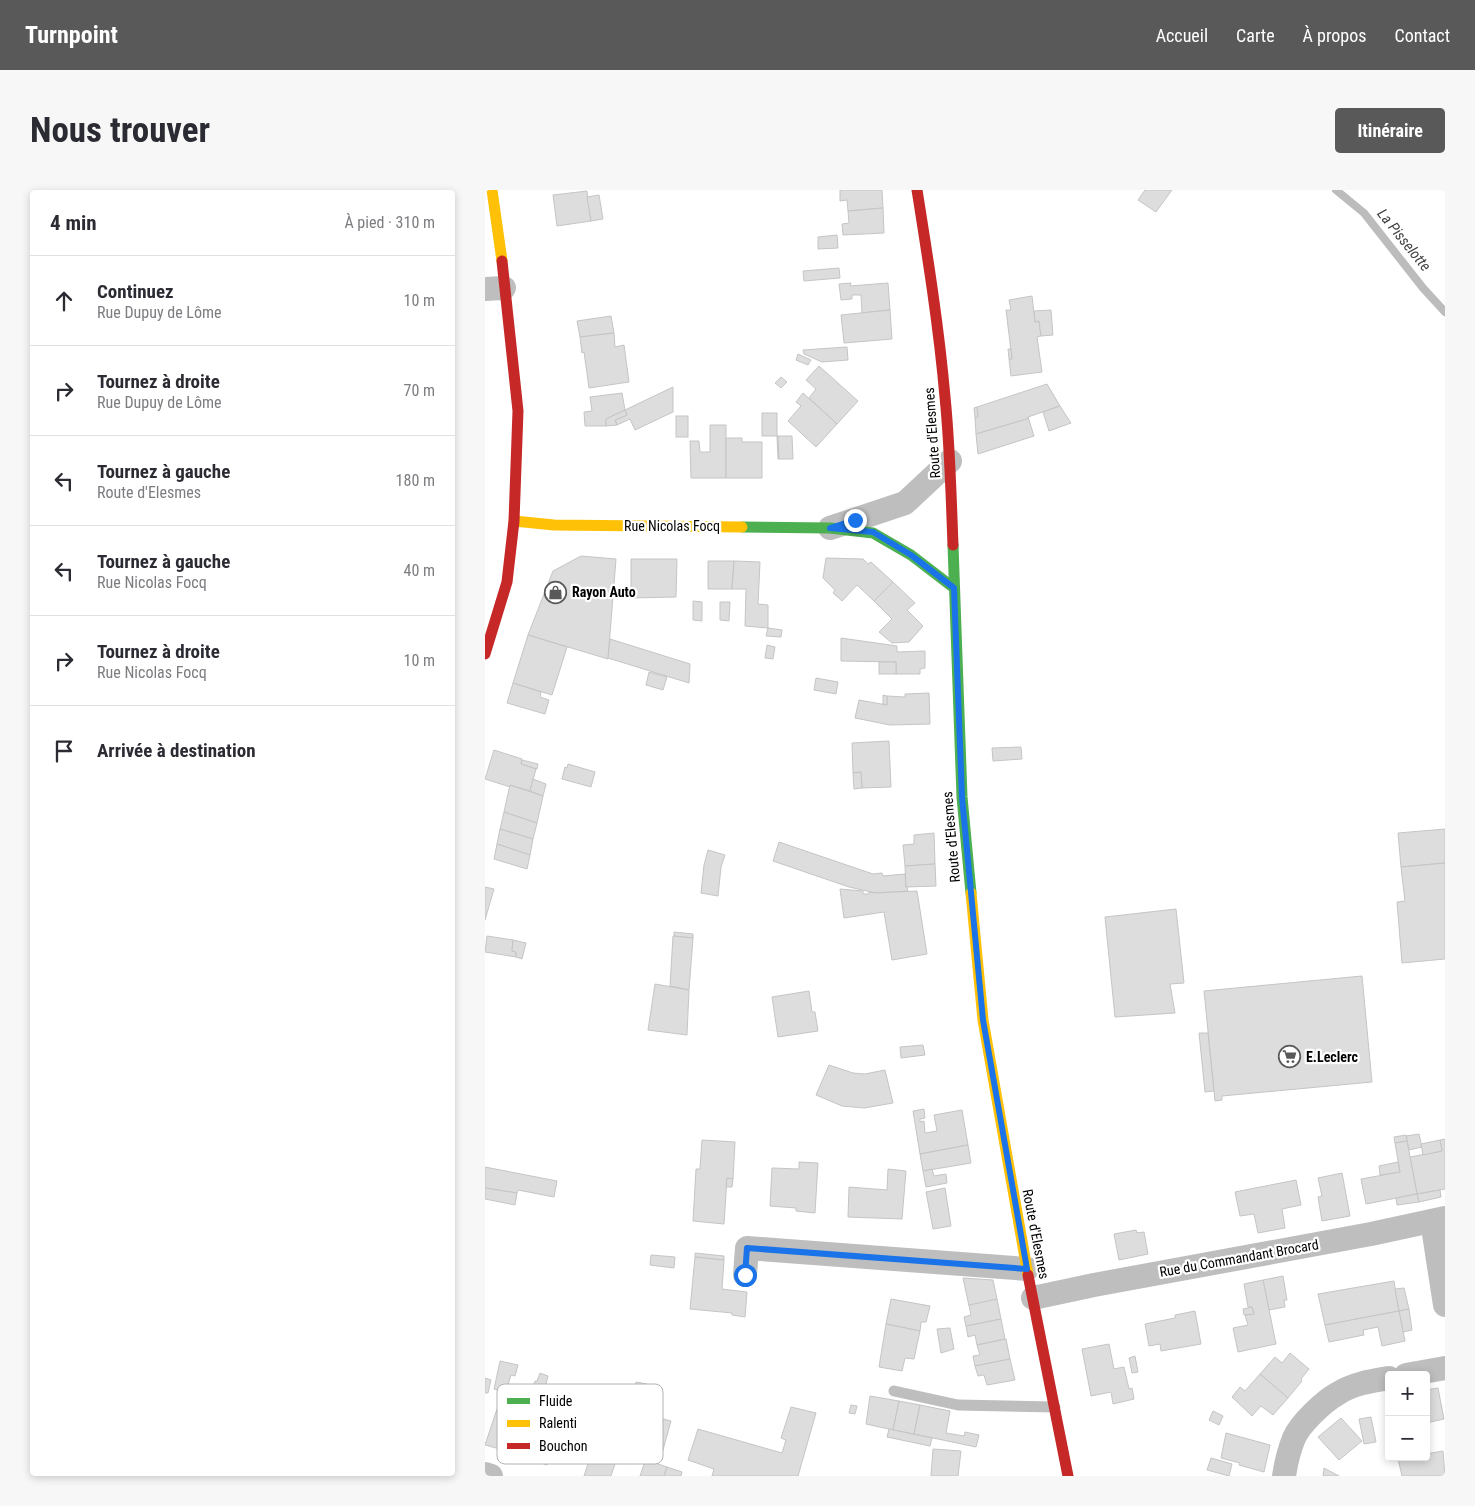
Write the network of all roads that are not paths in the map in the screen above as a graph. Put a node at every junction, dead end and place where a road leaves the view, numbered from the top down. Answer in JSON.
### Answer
{"nodes":[{"id":1,"x":491,"y":190,"type":"edge"},
{"id":2,"x":917,"y":190,"type":"edge"},
{"id":3,"x":495,"y":288,"type":"edge"},
{"id":4,"x":950,"y":461,"type":"junction"},
{"id":5,"x":514,"y":521,"type":"junction"},
{"id":6,"x":830,"y":528,"type":"junction"},
{"id":7,"x":954,"y":588,"type":"junction"},
{"id":8,"x":485,"y":654,"type":"edge"},
{"id":9,"x":1439,"y":1220,"type":"edge"},
{"id":10,"x":1027,"y":1269,"type":"junction"},
{"id":11,"x":745,"y":1275,"type":"dead end"},
{"id":12,"x":1033,"y":1298,"type":"junction"},
{"id":13,"x":1445,"y":1305,"type":"edge"},
{"id":14,"x":1445,"y":1368,"type":"edge"},
{"id":15,"x":1428,"y":1371,"type":"edge"},
{"id":16,"x":1385,"y":1379,"type":"edge"},
{"id":17,"x":894,"y":1391,"type":"dead end"},
{"id":18,"x":1055,"y":1407,"type":"junction"},
{"id":19,"x":485,"y":1474,"type":"edge"},
{"id":20,"x":491,"y":1476,"type":"edge"},
{"id":21,"x":1068,"y":1476,"type":"edge"},
{"id":22,"x":1284,"y":1476,"type":"edge"}],
"edges":[{"from":1,"to":3,"type":"street"},
{"from":2,"to":4,"type":"street","name":"Route d'Elesmes"},
{"from":3,"to":5,"type":"street"},
{"from":4,"to":6,"type":"street","name":"Rue Nicolas Focq"},
{"from":4,"to":7,"type":"street","name":"Route d'Elesmes"},
{"from":5,"to":6,"type":"street","name":"Rue Nicolas Focq"},
{"from":5,"to":8,"type":"street"},
{"from":6,"to":7,"type":"street","name":"Rue Nicolas Focq"},
{"from":7,"to":10,"type":"street","name":"Route d'Elesmes"},
{"from":9,"to":12,"type":"street","name":"Rue du Commandant Brocard"},
{"from":9,"to":13,"type":"street"},
{"from":10,"to":11,"type":"street"},
{"from":10,"to":12,"type":"street","name":"Route d'Elesmes"},
{"from":12,"to":18,"type":"street","name":"Route d'Elesmes"},
{"from":14,"to":15,"type":"street"},
{"from":16,"to":22,"type":"street"},
{"from":17,"to":18,"type":"lane"},
{"from":18,"to":21,"type":"street","name":"Route d'Elesmes"},
{"from":19,"to":20,"type":"street"}]}
